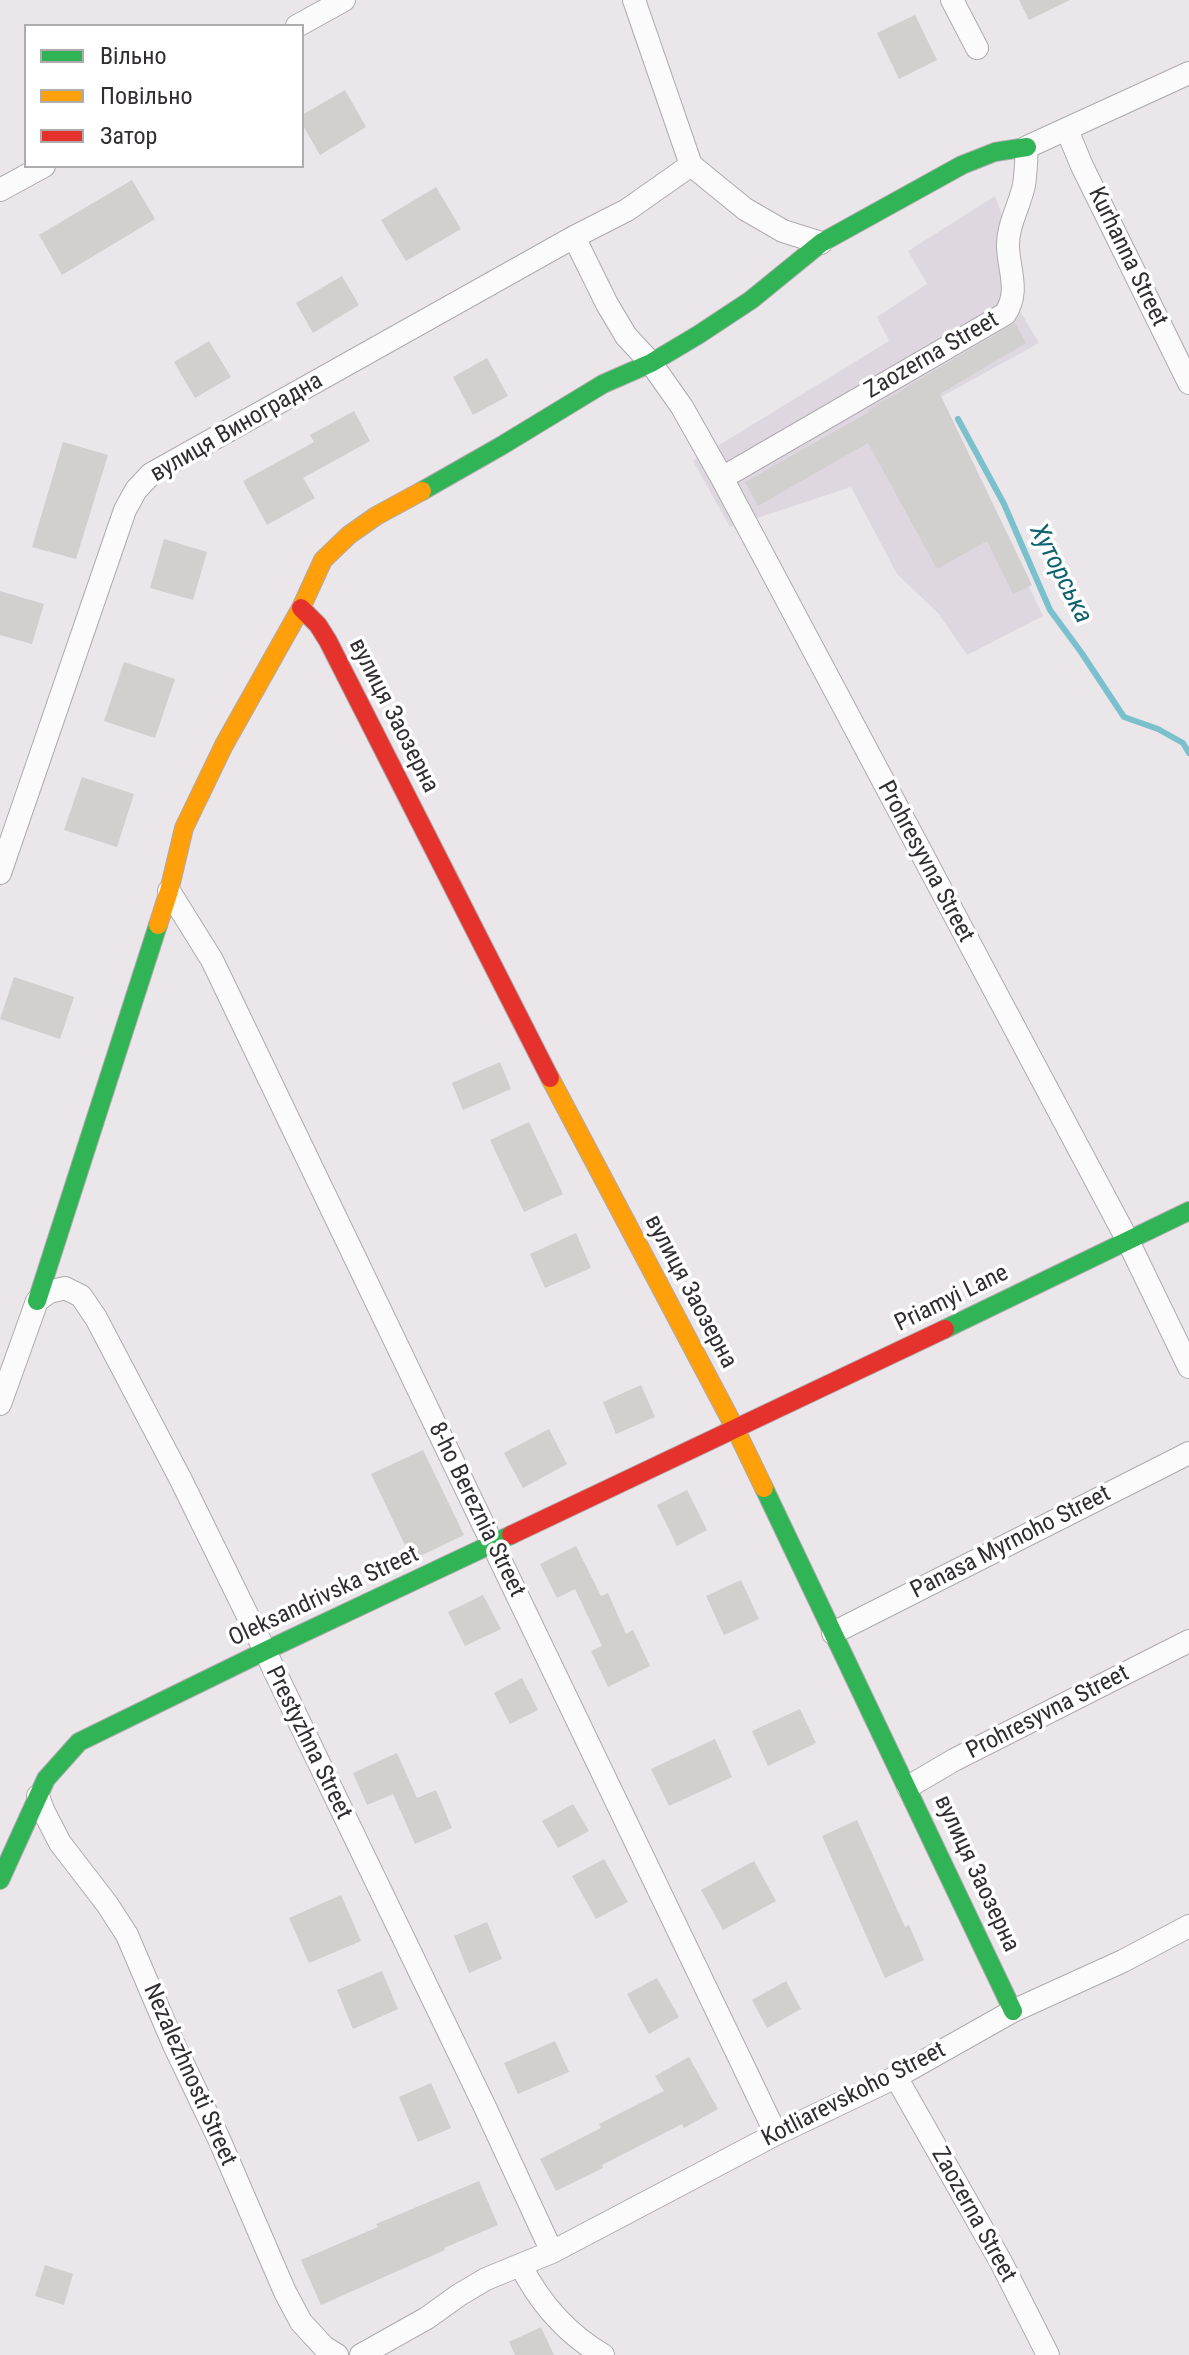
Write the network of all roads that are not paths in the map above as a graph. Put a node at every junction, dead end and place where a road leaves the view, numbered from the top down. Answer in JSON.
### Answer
{"nodes":[{"id":1,"x":344,"y":0,"type":"edge"},
{"id":2,"x":634,"y":0,"type":"edge"},
{"id":3,"x":952,"y":0,"type":"edge"},
{"id":4,"x":301,"y":24,"type":"edge"},
{"id":5,"x":977,"y":48,"type":"dead end"},
{"id":6,"x":1189,"y":73,"type":"edge"},
{"id":7,"x":1067,"y":130,"type":"junction"},
{"id":8,"x":1027,"y":147,"type":"junction"},
{"id":9,"x":691,"y":165,"type":"junction"},
{"id":10,"x":40,"y":168,"type":"edge"},
{"id":11,"x":0,"y":190,"type":"edge"},
{"id":12,"x":574,"y":237,"type":"junction"},
{"id":13,"x":821,"y":243,"type":"junction"},
{"id":14,"x":651,"y":363,"type":"junction"},
{"id":15,"x":1189,"y":383,"type":"edge"},
{"id":16,"x":722,"y":478,"type":"junction"},
{"id":17,"x":301,"y":608,"type":"junction"},
{"id":18,"x":0,"y":873,"type":"edge"},
{"id":19,"x":169,"y":891,"type":"junction"},
{"id":20,"x":1189,"y":1211,"type":"edge"},
{"id":21,"x":1128,"y":1241,"type":"junction"},
{"id":22,"x":37,"y":1301,"type":"junction"},
{"id":23,"x":1189,"y":1367,"type":"edge"},
{"id":24,"x":0,"y":1404,"type":"edge"},
{"id":25,"x":736,"y":1430,"type":"junction"},
{"id":26,"x":1189,"y":1453,"type":"edge"},
{"id":27,"x":492,"y":1544,"type":"junction"},
{"id":28,"x":833,"y":1633,"type":"junction"},
{"id":29,"x":1189,"y":1641,"type":"edge"},
{"id":30,"x":265,"y":1651,"type":"junction"},
{"id":31,"x":908,"y":1787,"type":"junction"},
{"id":32,"x":38,"y":1796,"type":"junction"},
{"id":33,"x":0,"y":1880,"type":"edge"},
{"id":34,"x":1189,"y":1926,"type":"edge"},
{"id":35,"x":1013,"y":2011,"type":"junction"},
{"id":36,"x":896,"y":2077,"type":"junction"},
{"id":37,"x":776,"y":2134,"type":"junction"},
{"id":38,"x":552,"y":2252,"type":"junction"},
{"id":39,"x":521,"y":2266,"type":"junction"},
{"id":40,"x":337,"y":2355,"type":"edge"},
{"id":41,"x":361,"y":2355,"type":"edge"},
{"id":42,"x":603,"y":2355,"type":"edge"},
{"id":43,"x":1048,"y":2355,"type":"edge"}],
"edges":[{"from":1,"to":4,"type":"street"},
{"from":2,"to":9,"type":"street"},
{"from":3,"to":5,"type":"street"},
{"from":6,"to":7,"type":"street"},
{"from":7,"to":8,"type":"street"},
{"from":7,"to":15,"type":"street","name":"Kurhanna Street"},
{"from":8,"to":13,"type":"street"},
{"from":8,"to":16,"type":"street","name":"Zaozerna Street"},
{"from":9,"to":12,"type":"street","name":"вулиця Виноградна"},
{"from":9,"to":13,"type":"street"},
{"from":10,"to":11,"type":"street"},
{"from":12,"to":14,"type":"street","name":"Prohresyvna Street"},
{"from":12,"to":18,"type":"street","name":"вулиця Виноградна"},
{"from":13,"to":14,"type":"street"},
{"from":14,"to":16,"type":"street","name":"Prohresyvna Street"},
{"from":14,"to":17,"type":"street"},
{"from":16,"to":21,"type":"street","name":"Prohresyvna Street"},
{"from":17,"to":19,"type":"street"},
{"from":17,"to":25,"type":"street","name":"вулиця Заозерна"},
{"from":19,"to":22,"type":"street"},
{"from":19,"to":27,"type":"street","name":"8-ho Bereznia Street"},
{"from":20,"to":21,"type":"street","name":"Priamyi Lane"},
{"from":21,"to":23,"type":"street","name":"Prohresyvna Street"},
{"from":21,"to":25,"type":"street","name":"Priamyi Lane"},
{"from":22,"to":24,"type":"street"},
{"from":22,"to":30,"type":"street","name":"Prestyzhna Street"},
{"from":25,"to":27,"type":"street","name":"Oleksandrivska Street"},
{"from":25,"to":28,"type":"street","name":"вулиця Заозерна"},
{"from":26,"to":28,"type":"street","name":"Panasa Myrnoho Street"},
{"from":27,"to":30,"type":"street","name":"Oleksandrivska Street"},
{"from":27,"to":37,"type":"street","name":"8-ho Bereznia Street"},
{"from":28,"to":31,"type":"street","name":"вулиця Заозерна"},
{"from":29,"to":31,"type":"street","name":"Prohresyvna Street"},
{"from":30,"to":32,"type":"street","name":"Oleksandrivska Street"},
{"from":30,"to":38,"type":"street","name":"Prestyzhna Street"},
{"from":31,"to":35,"type":"street","name":"вулиця Заозерна"},
{"from":32,"to":33,"type":"street","name":"Oleksandrivska Street"},
{"from":32,"to":40,"type":"street","name":"Nezalezhnosti Street"},
{"from":34,"to":35,"type":"street","name":"Kotliarevskoho Street"},
{"from":35,"to":36,"type":"street","name":"Kotliarevskoho Street"},
{"from":36,"to":37,"type":"street","name":"Kotliarevskoho Street"},
{"from":36,"to":43,"type":"street","name":"Zaozerna Street"},
{"from":37,"to":38,"type":"street","name":"Kotliarevskoho Street"},
{"from":38,"to":39,"type":"street","name":"Kotliarevskoho Street"},
{"from":39,"to":41,"type":"street"},
{"from":39,"to":42,"type":"street"}]}
